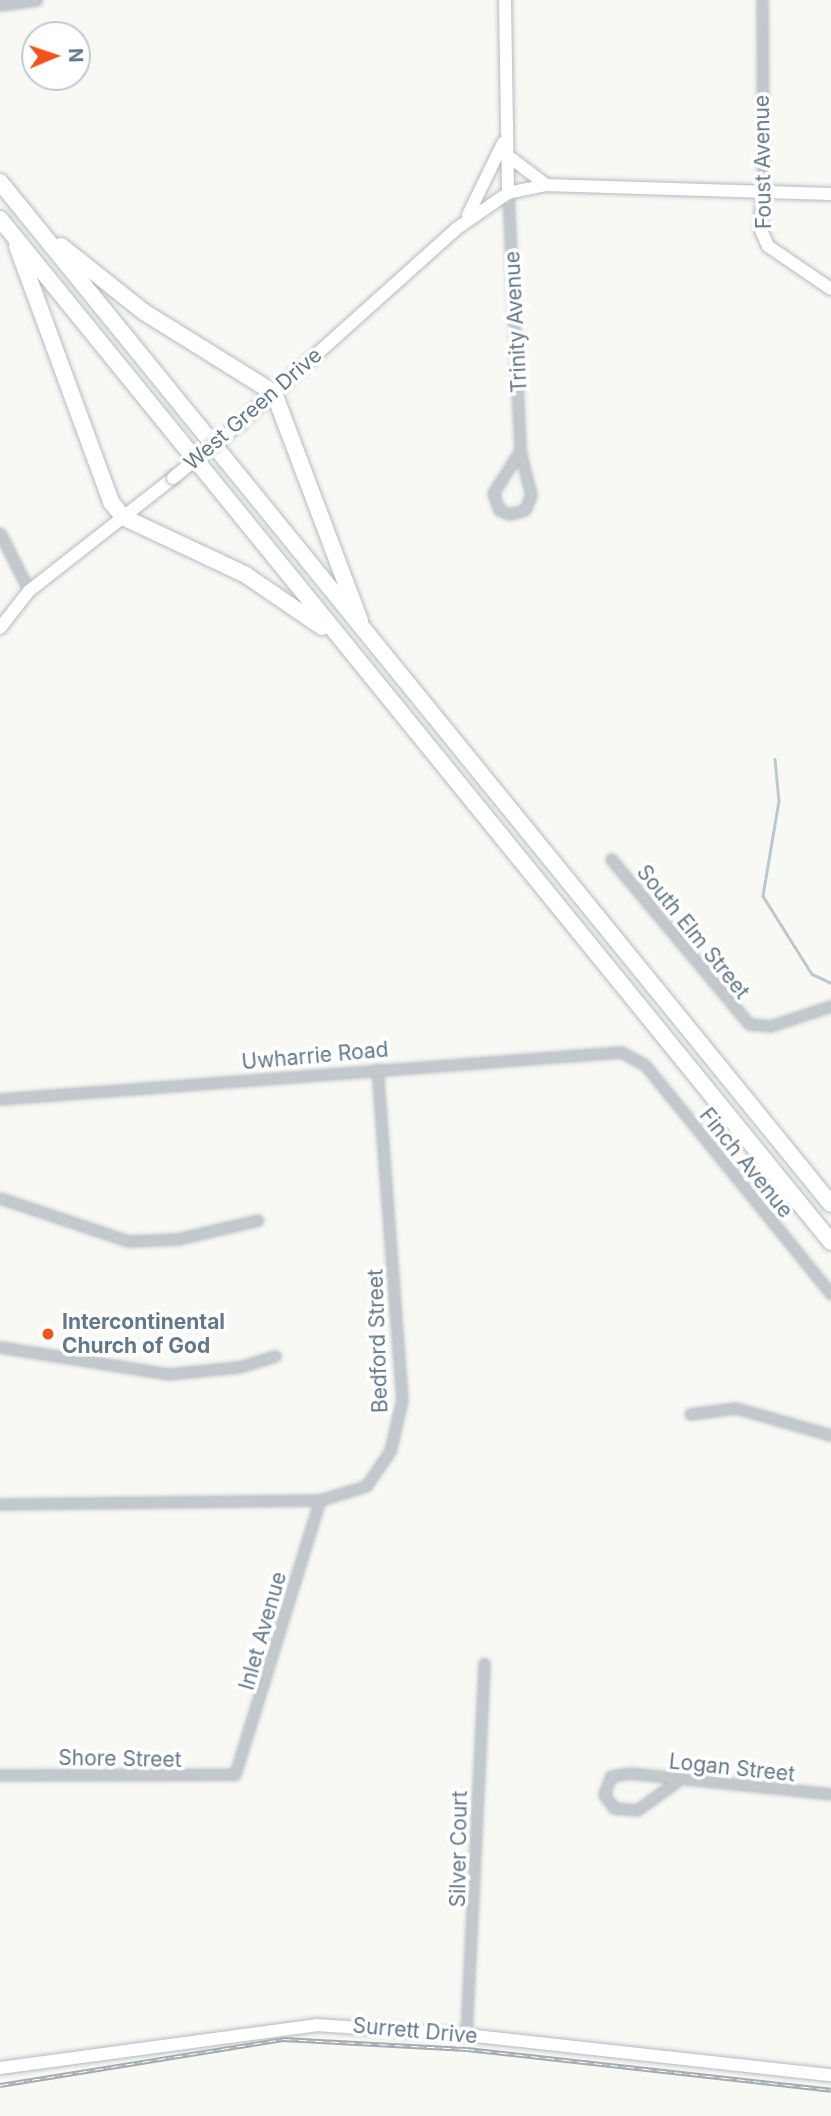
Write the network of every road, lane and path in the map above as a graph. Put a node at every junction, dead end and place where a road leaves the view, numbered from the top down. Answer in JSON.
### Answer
{"nodes":[{"id":1,"x":37,"y":0,"type":"edge"},
{"id":2,"x":505,"y":0,"type":"edge"},
{"id":3,"x":762,"y":0,"type":"edge"},
{"id":4,"x":0,"y":5,"type":"edge"},
{"id":5,"x":507,"y":119,"type":"junction"},
{"id":6,"x":503,"y":143,"type":"junction"},
{"id":7,"x":512,"y":159,"type":"junction"},
{"id":8,"x":0,"y":182,"type":"edge"},
{"id":9,"x":545,"y":185,"type":"junction"},
{"id":10,"x":583,"y":186,"type":"junction"},
{"id":11,"x":508,"y":193,"type":"junction"},
{"id":12,"x":831,"y":194,"type":"edge"},
{"id":13,"x":763,"y":195,"type":"junction"},
{"id":14,"x":27,"y":216,"type":"junction"},
{"id":15,"x":0,"y":219,"type":"edge"},
{"id":16,"x":461,"y":225,"type":"junction"},
{"id":17,"x":13,"y":234,"type":"junction"},
{"id":18,"x":831,"y":289,"type":"edge"},
{"id":19,"x":274,"y":393,"type":"junction"},
{"id":20,"x":520,"y":452,"type":"junction"},
{"id":21,"x":123,"y":517,"type":"junction"},
{"id":22,"x":0,"y":533,"type":"edge"},
{"id":23,"x":29,"y":591,"type":"junction"},
{"id":24,"x":0,"y":628,"type":"edge"},
{"id":25,"x":364,"y":631,"type":"junction"},
{"id":26,"x":342,"y":642,"type":"junction"},
{"id":27,"x":611,"y":859,"type":"dead end"},
{"id":28,"x":831,"y":1006,"type":"edge"},
{"id":29,"x":632,"y":1056,"type":"joint"},
{"id":30,"x":377,"y":1069,"type":"junction"},
{"id":31,"x":0,"y":1099,"type":"edge"},
{"id":32,"x":0,"y":1198,"type":"edge"},
{"id":33,"x":831,"y":1204,"type":"edge"},
{"id":34,"x":258,"y":1220,"type":"dead end"},
{"id":35,"x":831,"y":1242,"type":"edge"},
{"id":36,"x":831,"y":1294,"type":"edge"},
{"id":37,"x":0,"y":1347,"type":"edge"},
{"id":38,"x":275,"y":1356,"type":"dead end"},
{"id":39,"x":690,"y":1414,"type":"dead end"},
{"id":40,"x":831,"y":1435,"type":"edge"},
{"id":41,"x":320,"y":1500,"type":"junction"},
{"id":42,"x":0,"y":1504,"type":"edge"},
{"id":43,"x":484,"y":1663,"type":"dead end"},
{"id":44,"x":238,"y":1771,"type":"joint"},
{"id":45,"x":0,"y":1775,"type":"edge"},
{"id":46,"x":676,"y":1782,"type":"junction"},
{"id":47,"x":831,"y":1794,"type":"edge"},
{"id":48,"x":466,"y":2035,"type":"junction"},
{"id":49,"x":0,"y":2068,"type":"edge"},
{"id":50,"x":831,"y":2075,"type":"edge"}],
"edges":[{"from":1,"to":4,"type":"street"},
{"from":2,"to":5,"type":"street","name":"Trinity Avenue"},
{"from":3,"to":13,"type":"street","name":"Foust Avenue"},
{"from":5,"to":6,"type":"street","name":"Trinity Avenue"},
{"from":5,"to":7,"type":"street","name":"Trinity Avenue"},
{"from":6,"to":11,"type":"street","name":"Trinity Avenue"},
{"from":6,"to":16,"type":"street"},
{"from":7,"to":9,"type":"street"},
{"from":7,"to":11,"type":"street","name":"Trinity Avenue"},
{"from":8,"to":14,"type":"highway"},
{"from":9,"to":10,"type":"street","name":"West Green Drive"},
{"from":9,"to":11,"type":"street","name":"West Green Drive"},
{"from":10,"to":11,"type":"street","name":"West Green Drive"},
{"from":10,"to":13,"type":"street","name":"West Green Drive"},
{"from":11,"to":16,"type":"street","name":"West Green Drive"},
{"from":11,"to":20,"type":"street","name":"Trinity Avenue"},
{"from":12,"to":13,"type":"street","name":"West Green Drive"},
{"from":13,"to":18,"type":"street","name":"Foust Avenue"},
{"from":14,"to":19,"type":"highway"},
{"from":14,"to":25,"type":"highway"},
{"from":15,"to":17,"type":"highway"},
{"from":16,"to":19,"type":"street","name":"West Green Drive"},
{"from":17,"to":21,"type":"highway"},
{"from":17,"to":26,"type":"highway"},
{"from":19,"to":21,"type":"street","name":"West Green Drive","bridge":true},
{"from":19,"to":25,"type":"highway"},
{"from":20,"to":20,"type":"street","name":"Trinity Avenue"},
{"from":21,"to":23,"type":"street","name":"West Green Drive"},
{"from":21,"to":26,"type":"highway"},
{"from":22,"to":23,"type":"street"},
{"from":23,"to":24,"type":"street","name":"West Green Drive"},
{"from":25,"to":33,"type":"highway"},
{"from":26,"to":35,"type":"highway"},
{"from":27,"to":28,"type":"street","name":"South Elm Street"},
{"from":29,"to":30,"type":"street","name":"Uwharrie Road"},
{"from":29,"to":36,"type":"street","name":"Finch Avenue"},
{"from":30,"to":31,"type":"street","name":"Uwharrie Road"},
{"from":30,"to":41,"type":"street","name":"Bedford Street"},
{"from":32,"to":34,"type":"street"},
{"from":37,"to":38,"type":"street"},
{"from":39,"to":40,"type":"street"},
{"from":41,"to":42,"type":"street","name":"Bedford Street"},
{"from":41,"to":44,"type":"street","name":"Inlet Avenue"},
{"from":43,"to":48,"type":"street","name":"Silver Court"},
{"from":44,"to":45,"type":"street","name":"Shore Street"},
{"from":46,"to":46,"type":"street","name":"Logan Street"},
{"from":46,"to":47,"type":"street","name":"Logan Street"},
{"from":48,"to":49,"type":"street","name":"Surrett Drive"},
{"from":48,"to":50,"type":"street","name":"Surrett Drive"}]}
